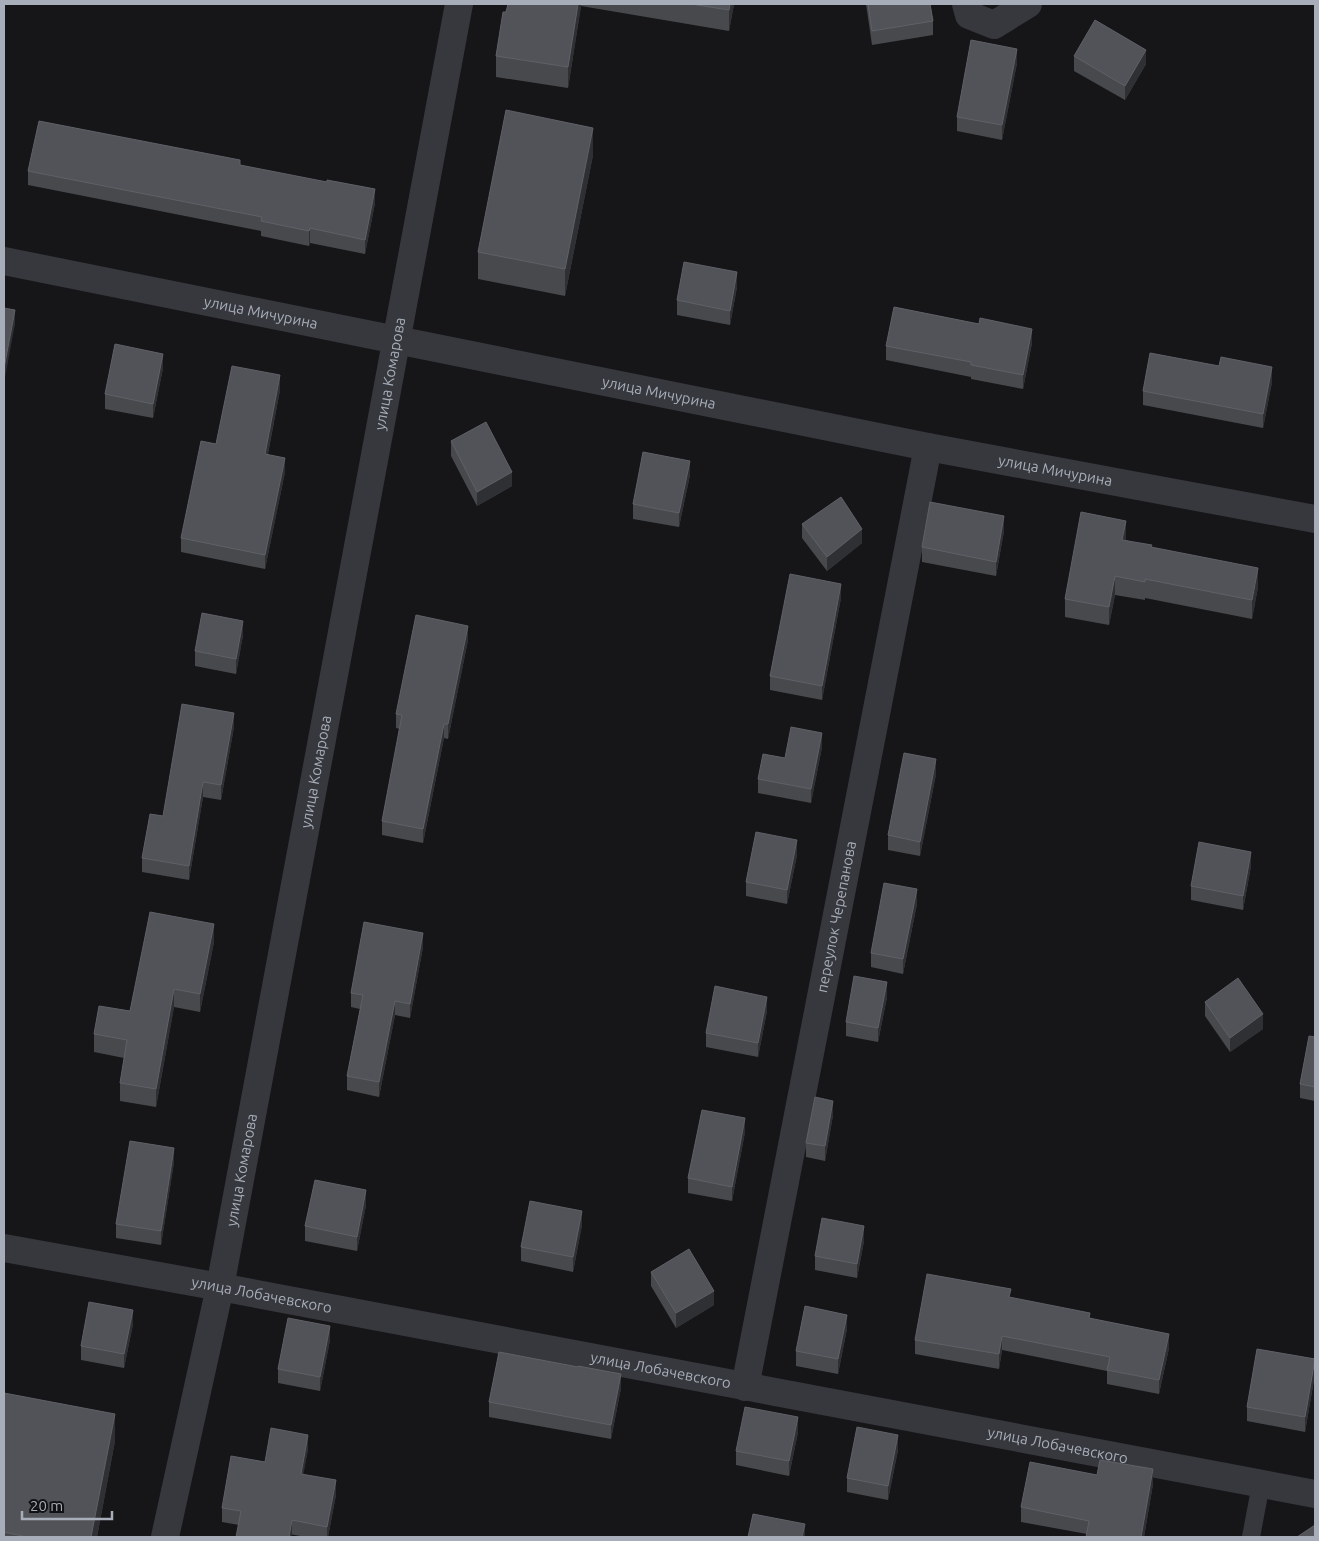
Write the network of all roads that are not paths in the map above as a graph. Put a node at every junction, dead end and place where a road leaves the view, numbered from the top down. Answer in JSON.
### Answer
{"nodes":[{"id":1,"x":459,"y":4,"type":"edge"},
{"id":2,"x":966,"y":4,"type":"edge"},
{"id":3,"x":1028,"y":4,"type":"edge"},
{"id":4,"x":4,"y":261,"type":"edge"},
{"id":5,"x":397,"y":339,"type":"junction"},
{"id":6,"x":928,"y":446,"type":"junction"},
{"id":7,"x":1315,"y":519,"type":"edge"},
{"id":8,"x":4,"y":1248,"type":"edge"},
{"id":9,"x":220,"y":1287,"type":"junction"},
{"id":10,"x":745,"y":1387,"type":"junction"},
{"id":11,"x":1261,"y":1484,"type":"junction"},
{"id":12,"x":1315,"y":1494,"type":"edge"},
{"id":13,"x":165,"y":1537,"type":"edge"},
{"id":14,"x":1251,"y":1537,"type":"edge"}],
"edges":[{"from":1,"to":5,"type":"street","name":"улица Комарова"},
{"from":2,"to":3,"type":"street"},
{"from":4,"to":5,"type":"street","name":"улица Мичурина"},
{"from":5,"to":6,"type":"street","name":"улица Мичурина"},
{"from":5,"to":9,"type":"street","name":"улица Комарова"},
{"from":6,"to":7,"type":"street","name":"улица Мичурина"},
{"from":6,"to":10,"type":"street","name":"переулок Черепанова"},
{"from":8,"to":9,"type":"street","name":"улица Лобачевского"},
{"from":9,"to":10,"type":"street","name":"улица Лобачевского"},
{"from":9,"to":13,"type":"street","name":"улица Комарова"},
{"from":10,"to":11,"type":"street","name":"улица Лобачевского"},
{"from":11,"to":12,"type":"street","name":"улица Лобачевского"},
{"from":11,"to":14,"type":"lane"}]}
